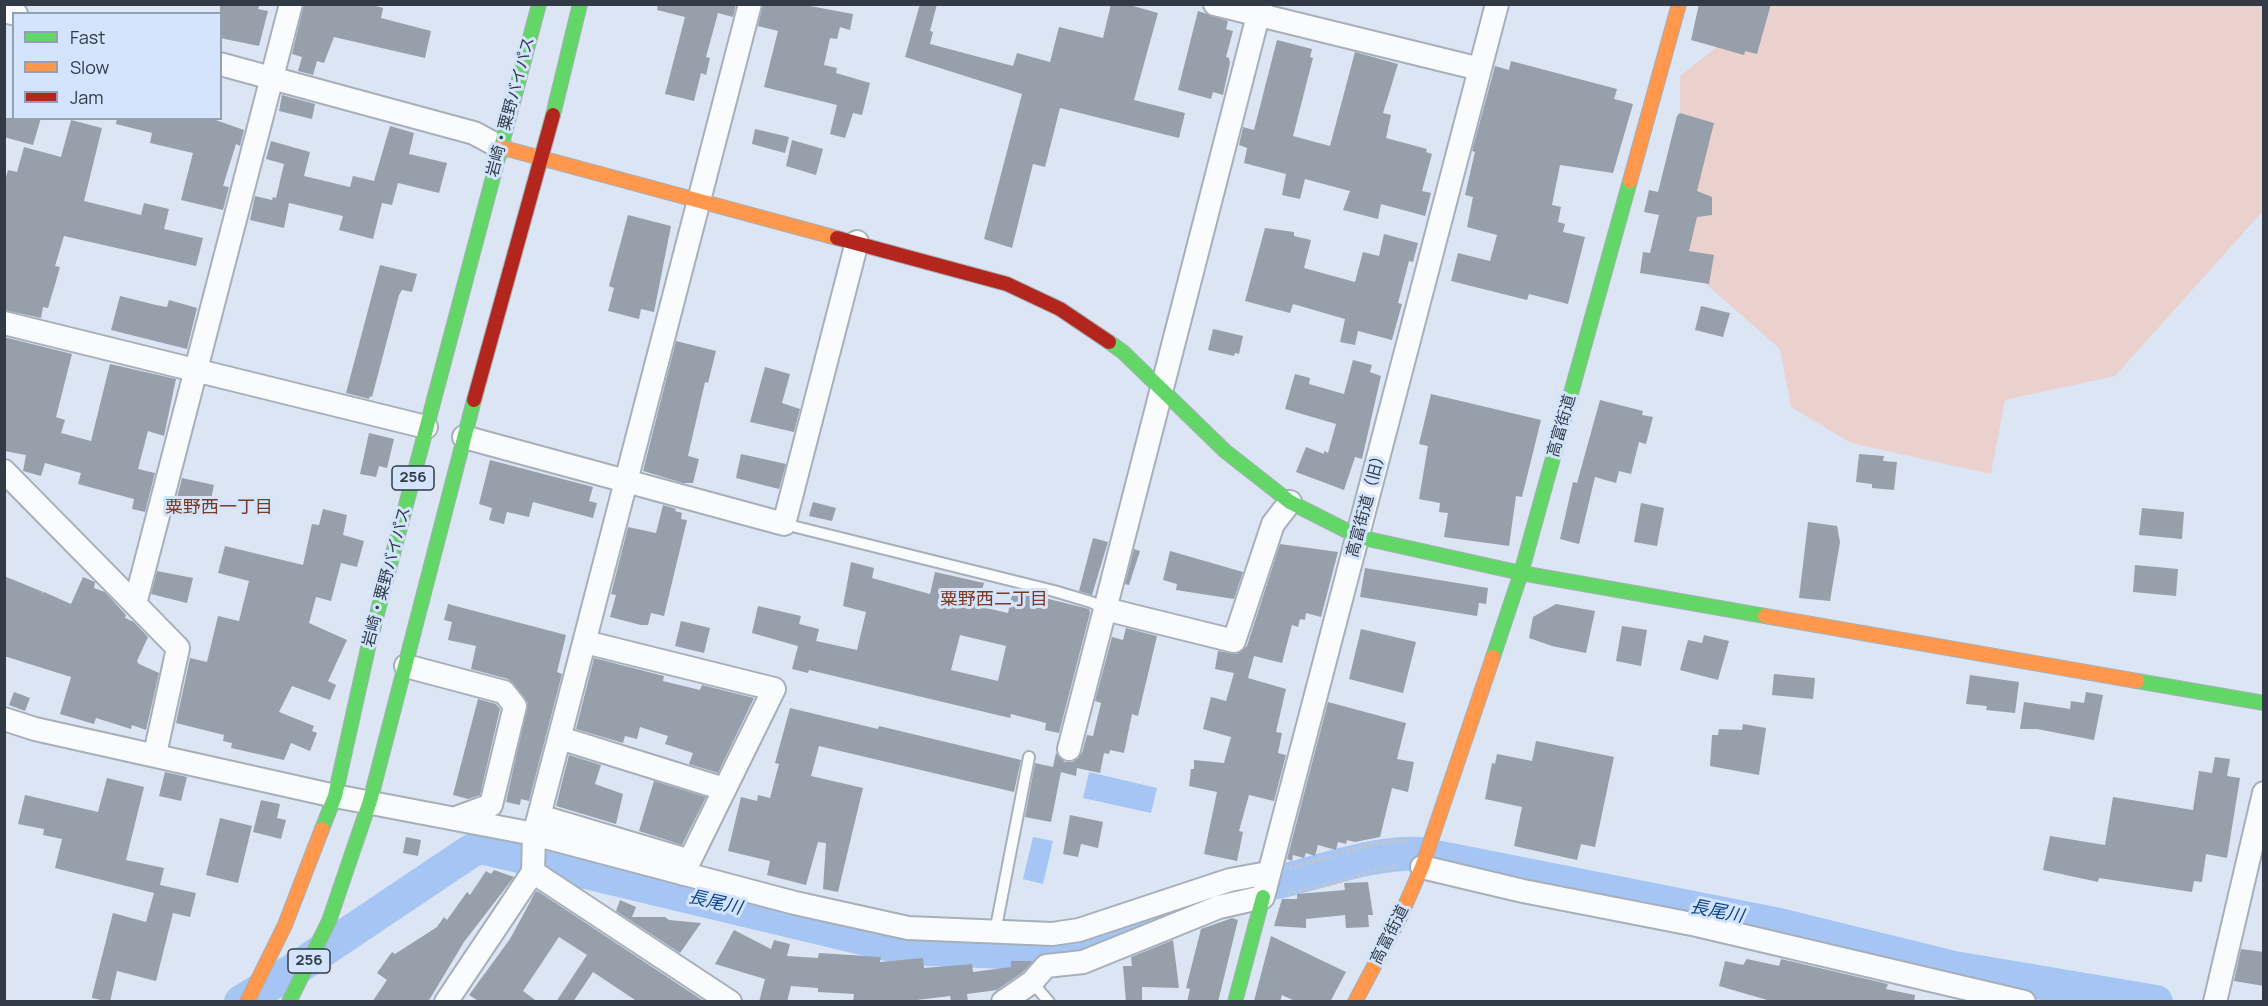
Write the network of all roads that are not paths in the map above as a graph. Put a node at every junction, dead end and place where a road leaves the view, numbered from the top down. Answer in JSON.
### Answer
{"nodes":[{"id":1,"x":291,"y":4,"type":"edge"},
{"id":2,"x":539,"y":4,"type":"edge"},
{"id":3,"x":580,"y":4,"type":"edge"},
{"id":4,"x":750,"y":4,"type":"edge"},
{"id":5,"x":1215,"y":4,"type":"edge"},
{"id":6,"x":1497,"y":4,"type":"edge"},
{"id":7,"x":1679,"y":4,"type":"edge"},
{"id":8,"x":1260,"y":10,"type":"edge"},
{"id":9,"x":222,"y":64,"type":"edge"},
{"id":10,"x":1480,"y":69,"type":"junction"},
{"id":11,"x":273,"y":77,"type":"junction"},
{"id":12,"x":500,"y":147,"type":"junction"},
{"id":13,"x":542,"y":159,"type":"junction"},
{"id":14,"x":700,"y":202,"type":"junction"},
{"id":15,"x":857,"y":242,"type":"junction"},
{"id":16,"x":4,"y":323,"type":"edge"},
{"id":17,"x":194,"y":371,"type":"junction"},
{"id":18,"x":1162,"y":387,"type":"junction"},
{"id":19,"x":426,"y":427,"type":"junction"},
{"id":20,"x":464,"y":437,"type":"junction"},
{"id":21,"x":4,"y":471,"type":"edge"},
{"id":22,"x":627,"y":482,"type":"junction"},
{"id":23,"x":1290,"y":502,"type":"junction"},
{"id":24,"x":784,"y":524,"type":"junction"},
{"id":25,"x":1359,"y":537,"type":"junction"},
{"id":26,"x":1521,"y":573,"type":"junction"},
{"id":27,"x":135,"y":604,"type":"junction"},
{"id":28,"x":1105,"y":609,"type":"junction"},
{"id":29,"x":585,"y":642,"type":"junction"},
{"id":30,"x":406,"y":666,"type":"junction"},
{"id":31,"x":2264,"y":703,"type":"edge"},
{"id":32,"x":4,"y":719,"type":"edge"},
{"id":33,"x":560,"y":738,"type":"junction"},
{"id":34,"x":1069,"y":749,"type":"dead end"},
{"id":35,"x":155,"y":754,"type":"junction"},
{"id":36,"x":1029,"y":757,"type":"dead end"},
{"id":37,"x":724,"y":789,"type":"junction"},
{"id":38,"x":335,"y":796,"type":"junction"},
{"id":39,"x":370,"y":801,"type":"junction"},
{"id":40,"x":2262,"y":804,"type":"edge"},
{"id":41,"x":455,"y":818,"type":"junction"},
{"id":42,"x":536,"y":825,"type":"junction"},
{"id":43,"x":685,"y":867,"type":"junction"},
{"id":44,"x":1422,"y":867,"type":"junction"},
{"id":45,"x":533,"y":872,"type":"junction"},
{"id":46,"x":1268,"y":873,"type":"junction"},
{"id":47,"x":1263,"y":897,"type":"junction"},
{"id":48,"x":995,"y":932,"type":"junction"},
{"id":49,"x":1113,"y":935,"type":"junction"},
{"id":50,"x":1046,"y":956,"type":"junction"},
{"id":51,"x":721,"y":999,"type":"edge"},
{"id":52,"x":2216,"y":1000,"type":"edge"},
{"id":53,"x":247,"y":1002,"type":"edge"},
{"id":54,"x":289,"y":1002,"type":"edge"},
{"id":55,"x":446,"y":1002,"type":"edge"},
{"id":56,"x":1003,"y":1002,"type":"edge"},
{"id":57,"x":1049,"y":1002,"type":"edge"},
{"id":58,"x":1235,"y":1002,"type":"edge"},
{"id":59,"x":1354,"y":1002,"type":"edge"},
{"id":60,"x":2024,"y":1002,"type":"edge"}],
"edges":[{"from":1,"to":11,"type":"street"},
{"from":2,"to":12,"type":"main road","name":"岩崎・粟野バイパス","number":"256"},
{"from":3,"to":13,"type":"main road","number":"256"},
{"from":4,"to":14,"type":"street"},
{"from":5,"to":8,"type":"street"},
{"from":6,"to":10,"type":"street","name":"高富街道（旧）"},
{"from":7,"to":26,"type":"main road","name":"高富街道"},
{"from":8,"to":10,"type":"street"},
{"from":8,"to":18,"type":"street"},
{"from":9,"to":11,"type":"street"},
{"from":10,"to":25,"type":"street","name":"高富街道（旧）"},
{"from":11,"to":12,"type":"street"},
{"from":11,"to":17,"type":"street"},
{"from":12,"to":13,"type":"main road"},
{"from":12,"to":19,"type":"main road","name":"岩崎・粟野バイパス","number":"256"},
{"from":13,"to":14,"type":"main road"},
{"from":13,"to":20,"type":"main road","number":"256"},
{"from":14,"to":15,"type":"main road"},
{"from":14,"to":22,"type":"street"},
{"from":15,"to":18,"type":"main road"},
{"from":15,"to":24,"type":"street"},
{"from":16,"to":17,"type":"street"},
{"from":17,"to":19,"type":"street"},
{"from":17,"to":27,"type":"street"},
{"from":18,"to":23,"type":"main road"},
{"from":18,"to":28,"type":"street"},
{"from":19,"to":38,"type":"main road","name":"岩崎・粟野バイパス","number":"256"},
{"from":20,"to":22,"type":"street"},
{"from":20,"to":30,"type":"main road","number":"256"},
{"from":21,"to":27,"type":"street"},
{"from":22,"to":24,"type":"street"},
{"from":22,"to":29,"type":"street"},
{"from":23,"to":25,"type":"main road"},
{"from":23,"to":28,"type":"street"},
{"from":24,"to":28,"type":"lane"},
{"from":25,"to":26,"type":"main road"},
{"from":25,"to":46,"type":"street","name":"高富街道（旧）"},
{"from":26,"to":31,"type":"main road"},
{"from":26,"to":44,"type":"main road","name":"高富街道"},
{"from":27,"to":35,"type":"street"},
{"from":28,"to":34,"type":"street"},
{"from":29,"to":33,"type":"street"},
{"from":29,"to":37,"type":"street"},
{"from":30,"to":39,"type":"main road","number":"256"},
{"from":30,"to":41,"type":"street"},
{"from":32,"to":35,"type":"street"},
{"from":33,"to":37,"type":"street"},
{"from":33,"to":42,"type":"street"},
{"from":35,"to":38,"type":"street"},
{"from":36,"to":48,"type":"lane"},
{"from":37,"to":43,"type":"street"},
{"from":38,"to":39,"type":"street"},
{"from":38,"to":53,"type":"main road","name":"岩崎・粟野バイパス","number":"256"},
{"from":39,"to":41,"type":"street"},
{"from":39,"to":54,"type":"main road","number":"256"},
{"from":40,"to":52,"type":"street"},
{"from":41,"to":42,"type":"street"},
{"from":42,"to":43,"type":"street"},
{"from":42,"to":45,"type":"street"},
{"from":43,"to":48,"type":"street"},
{"from":44,"to":59,"type":"main road","name":"高富街道"},
{"from":44,"to":60,"type":"street"},
{"from":45,"to":51,"type":"street"},
{"from":45,"to":55,"type":"street"},
{"from":46,"to":47,"type":"street","name":"高富街道（旧）"},
{"from":46,"to":49,"type":"street"},
{"from":47,"to":49,"type":"street"},
{"from":47,"to":58,"type":"main road","name":"高富街道（旧）"},
{"from":48,"to":50,"type":"street"},
{"from":49,"to":50,"type":"street"},
{"from":49,"to":50,"type":"street"},
{"from":50,"to":56,"type":"street"},
{"from":50,"to":57,"type":"lane"}]}
